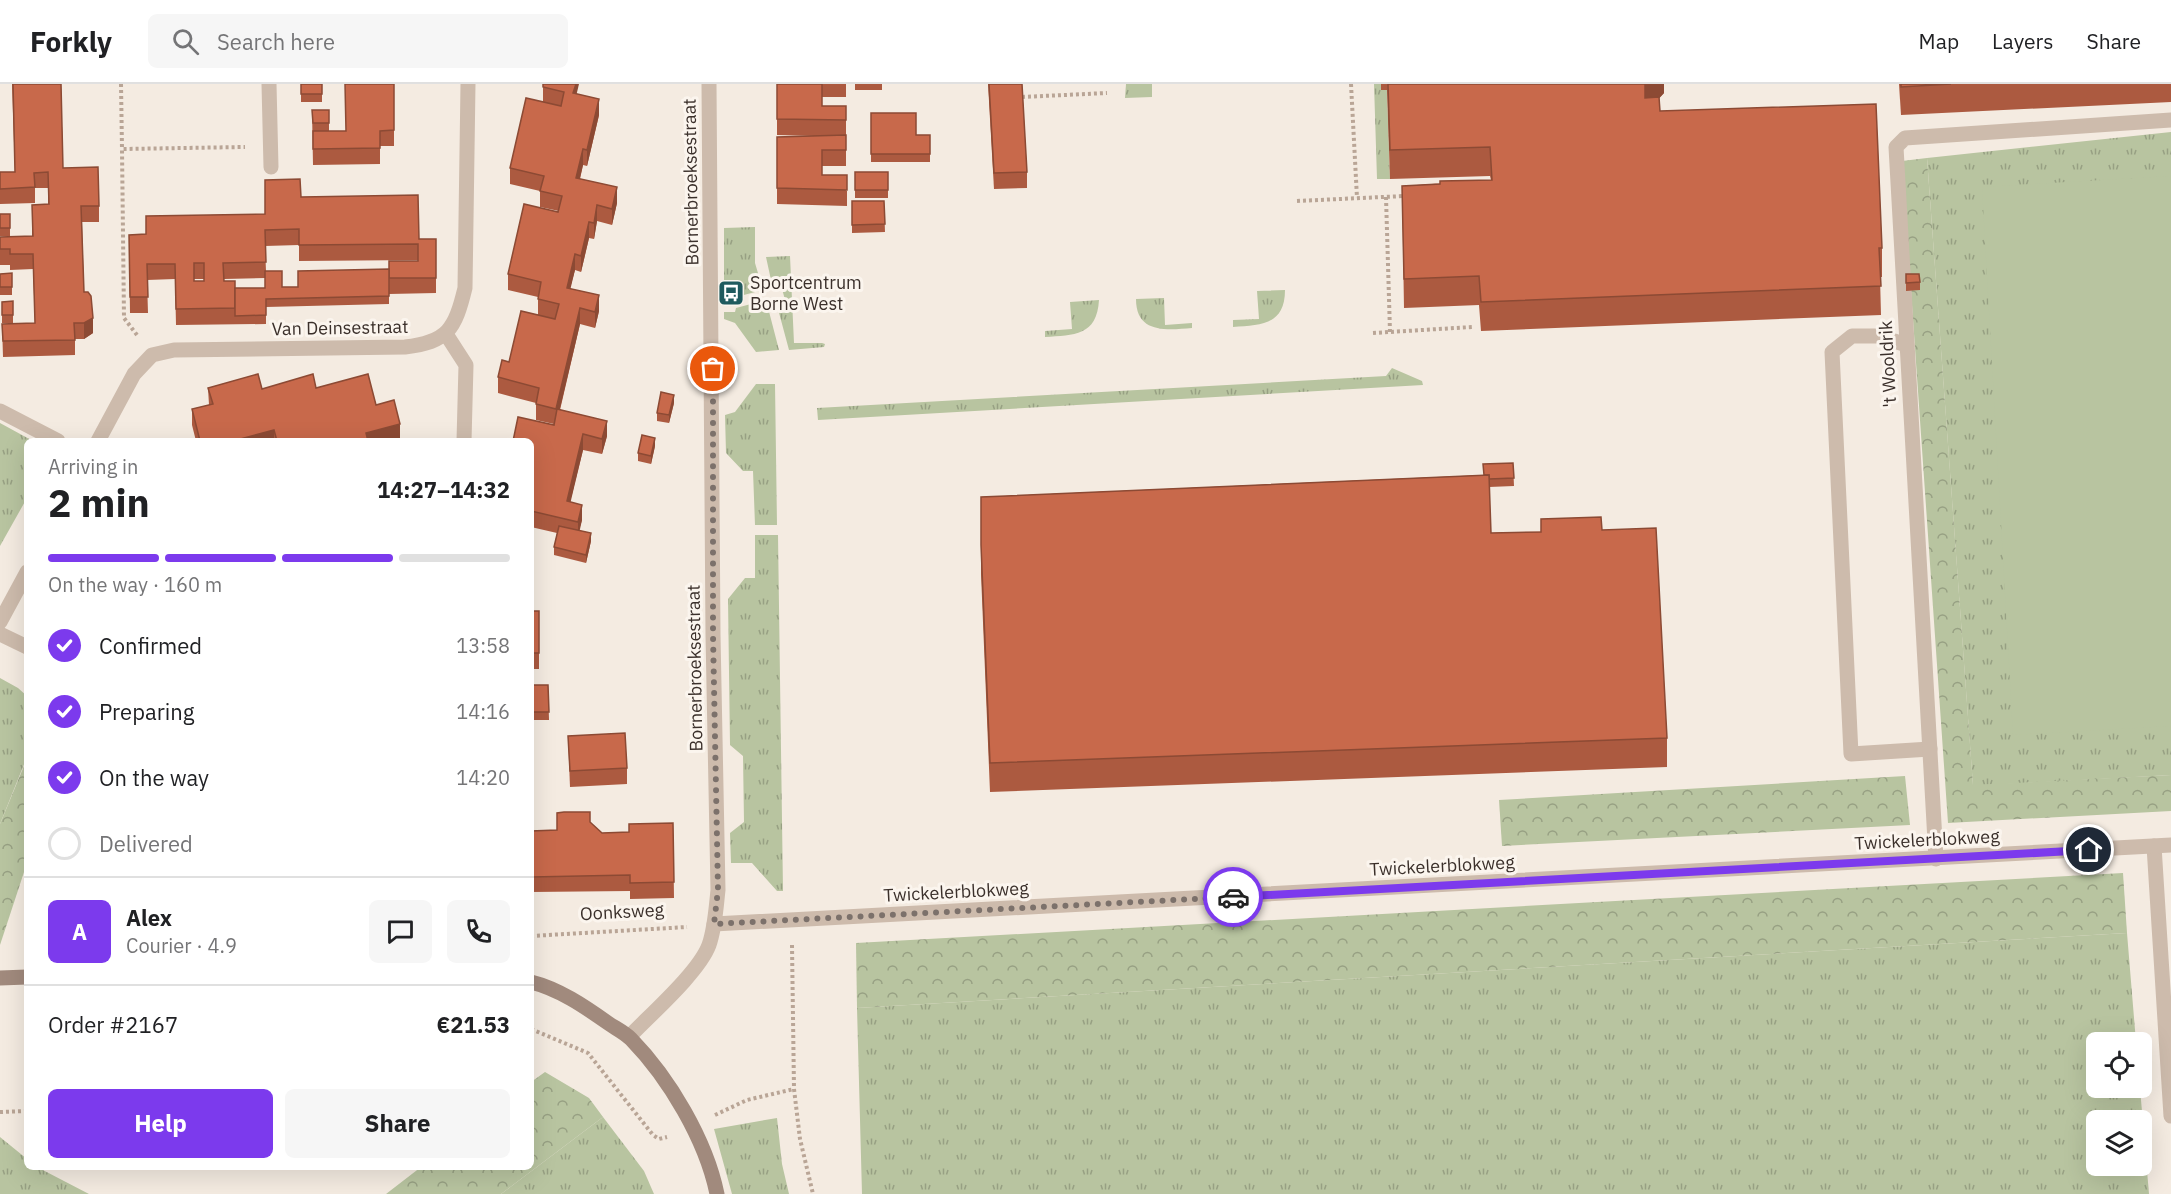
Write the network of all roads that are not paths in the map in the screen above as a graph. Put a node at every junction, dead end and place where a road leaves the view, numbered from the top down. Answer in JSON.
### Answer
{"nodes":[{"id":1,"x":269,"y":84,"type":"edge"},
{"id":2,"x":468,"y":84,"type":"edge"},
{"id":3,"x":709,"y":84,"type":"edge"},
{"id":4,"x":2171,"y":120,"type":"edge"},
{"id":5,"x":271,"y":167,"type":"dead end"},
{"id":6,"x":446,"y":334,"type":"junction"},
{"id":7,"x":1907,"y":345,"type":"junction"},
{"id":8,"x":0,"y":411,"type":"edge"},
{"id":9,"x":52,"y":438,"type":"edge"},
{"id":10,"x":100,"y":438,"type":"edge"},
{"id":11,"x":464,"y":438,"type":"edge"},
{"id":12,"x":24,"y":578,"type":"edge"},
{"id":13,"x":0,"y":622,"type":"edge"},
{"id":14,"x":0,"y":634,"type":"edge"},
{"id":15,"x":24,"y":646,"type":"edge"},
{"id":16,"x":1930,"y":749,"type":"junction"},
{"id":17,"x":2171,"y":845,"type":"edge"},
{"id":18,"x":2154,"y":846,"type":"junction"},
{"id":19,"x":1936,"y":859,"type":"junction"},
{"id":20,"x":714,"y":924,"type":"junction"},
{"id":21,"x":24,"y":977,"type":"edge"},
{"id":22,"x":0,"y":978,"type":"edge"},
{"id":23,"x":534,"y":983,"type":"edge"},
{"id":24,"x":629,"y":1037,"type":"junction"},
{"id":25,"x":2171,"y":1116,"type":"edge"},
{"id":26,"x":717,"y":1194,"type":"edge"}],
"edges":[{"from":1,"to":5,"type":"street"},
{"from":2,"to":6,"type":"street"},
{"from":3,"to":20,"type":"street","name":"Bornerbroeksestraat"},
{"from":4,"to":7,"type":"street","name":"'t Wooldrik"},
{"from":6,"to":10,"type":"street","name":"Van Deinsestraat"},
{"from":6,"to":11,"type":"street"},
{"from":7,"to":16,"type":"street","name":"'t Wooldrik"},
{"from":7,"to":16,"type":"street"},
{"from":8,"to":9,"type":"street"},
{"from":12,"to":13,"type":"street"},
{"from":14,"to":15,"type":"street"},
{"from":16,"to":19,"type":"street","name":"'t Wooldrik"},
{"from":17,"to":18,"type":"street","name":"Twickelerblokweg"},
{"from":18,"to":19,"type":"street","name":"Twickelerblokweg"},
{"from":18,"to":25,"type":"street"},
{"from":19,"to":20,"type":"street","name":"Twickelerblokweg"},
{"from":20,"to":24,"type":"street","name":"Bornerbroeksestraat"},
{"from":21,"to":22,"type":"main road"},
{"from":23,"to":24,"type":"main road"},
{"from":24,"to":26,"type":"main road"}]}
